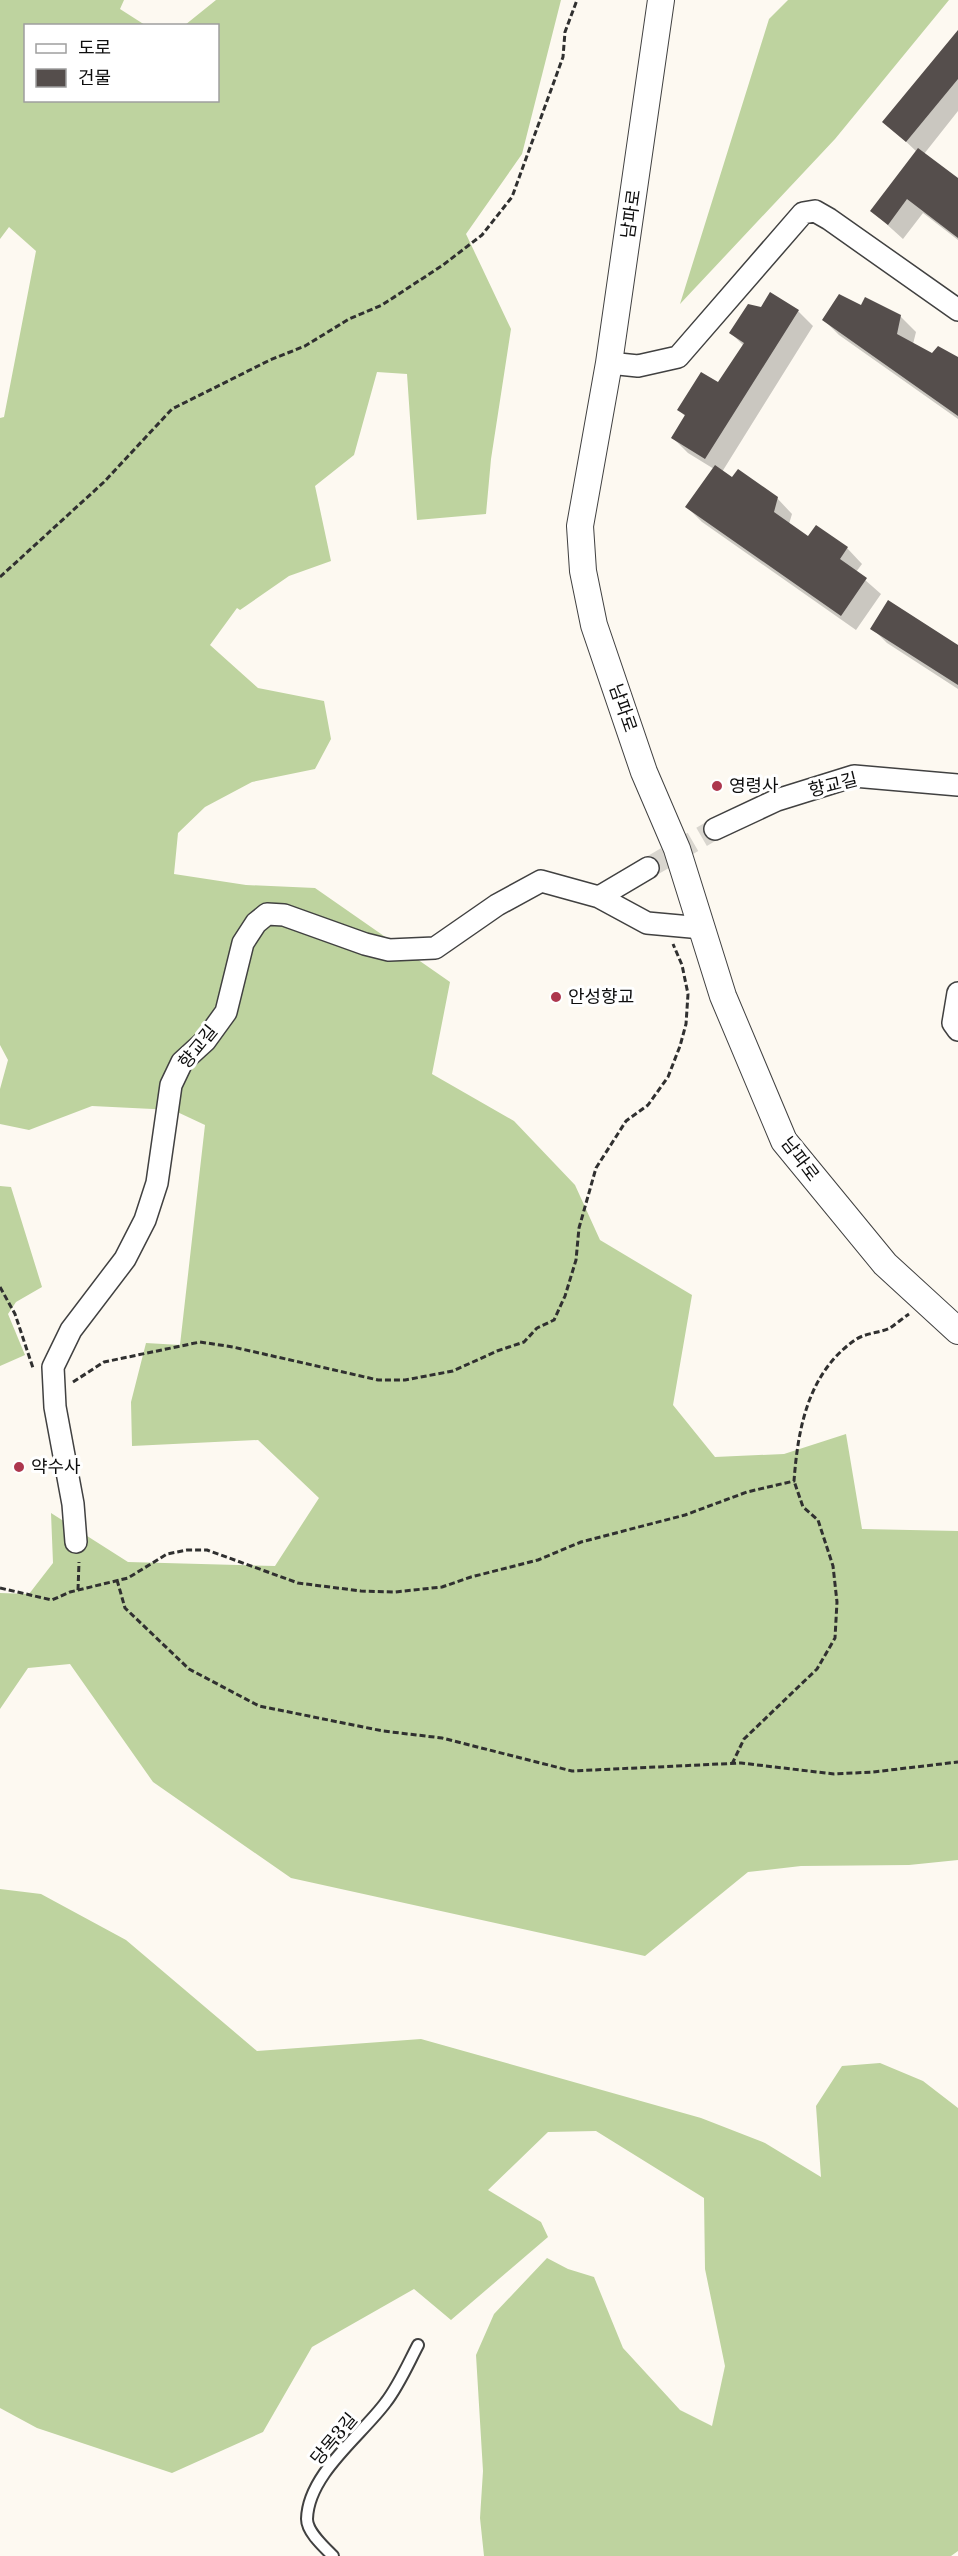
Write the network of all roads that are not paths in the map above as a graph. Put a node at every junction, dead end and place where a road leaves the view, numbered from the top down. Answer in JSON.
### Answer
{"nodes":[{"id":1,"x":661,"y":0,"type":"edge"},
{"id":2,"x":958,"y":310,"type":"edge"},
{"id":3,"x":609,"y":363,"type":"junction"},
{"id":4,"x":958,"y":785,"type":"edge"},
{"id":5,"x":715,"y":829,"type":"tunnel mouth"},
{"id":6,"x":648,"y":868,"type":"tunnel mouth"},
{"id":7,"x":599,"y":897,"type":"junction"},
{"id":8,"x":702,"y":928,"type":"junction"},
{"id":9,"x":958,"y":993,"type":"edge"},
{"id":10,"x":958,"y":1030,"type":"edge"},
{"id":11,"x":958,"y":1331,"type":"edge"},
{"id":12,"x":76,"y":1542,"type":"road end"},
{"id":13,"x":418,"y":2345,"type":"dead end"},
{"id":14,"x":333,"y":2556,"type":"edge"}],
"edges":[{"from":1,"to":3,"type":"street","name":"남파로"},
{"from":2,"to":3,"type":"street"},
{"from":3,"to":8,"type":"street","name":"남파로"},
{"from":4,"to":5,"type":"street","name":"향교길"},
{"from":6,"to":7,"type":"street"},
{"from":7,"to":8,"type":"street","name":"향교길"},
{"from":7,"to":12,"type":"street","name":"향교길"},
{"from":8,"to":11,"type":"street","name":"남파로"},
{"from":9,"to":10,"type":"street"},
{"from":13,"to":14,"type":"lane","name":"당목3길"}]}
